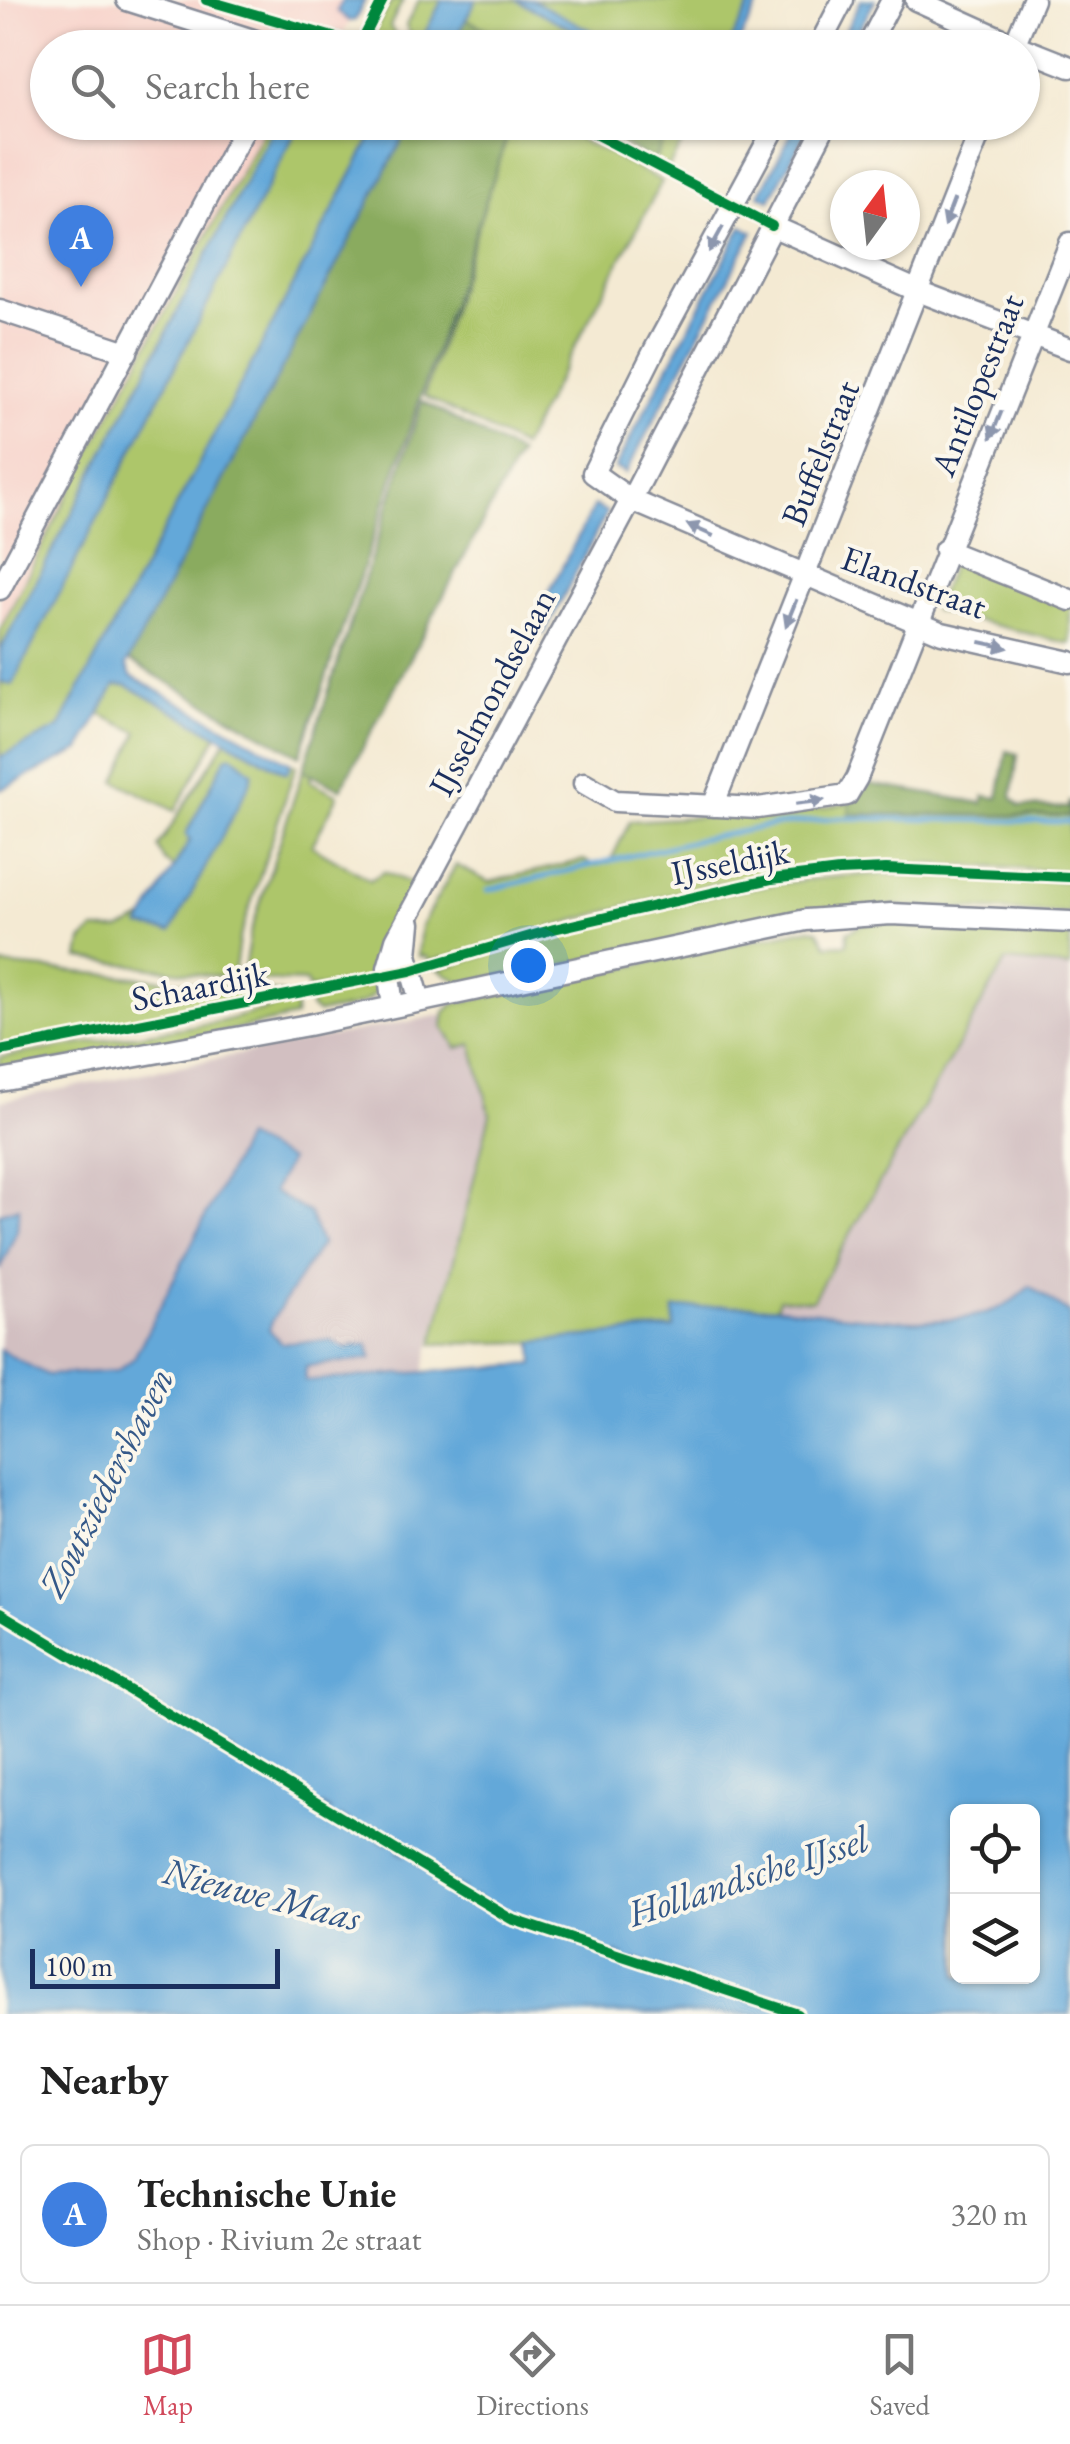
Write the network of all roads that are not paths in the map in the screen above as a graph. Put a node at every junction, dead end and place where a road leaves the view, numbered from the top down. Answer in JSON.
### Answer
{"nodes":[{"id":1,"x":127,"y":0,"type":"edge"},
{"id":2,"x":843,"y":0,"type":"edge"},
{"id":3,"x":892,"y":0,"type":"edge"},
{"id":4,"x":916,"y":0,"type":"edge"},
{"id":5,"x":1033,"y":0,"type":"edge"},
{"id":6,"x":221,"y":30,"type":"edge"},
{"id":7,"x":827,"y":30,"type":"edge"},
{"id":8,"x":876,"y":30,"type":"edge"},
{"id":9,"x":981,"y":30,"type":"edge"},
{"id":10,"x":1023,"y":30,"type":"edge"},
{"id":11,"x":1040,"y":55,"type":"edge"},
{"id":12,"x":1070,"y":67,"type":"edge"},
{"id":13,"x":239,"y":140,"type":"edge"},
{"id":14,"x":768,"y":140,"type":"edge"},
{"id":15,"x":817,"y":140,"type":"edge"},
{"id":16,"x":977,"y":140,"type":"edge"},
{"id":17,"x":772,"y":226,"type":"junction"},
{"id":18,"x":1070,"y":243,"type":"edge"},
{"id":19,"x":918,"y":291,"type":"junction"},
{"id":20,"x":0,"y":310,"type":"edge"},
{"id":21,"x":1033,"y":335,"type":"junction"},
{"id":22,"x":1070,"y":348,"type":"edge"},
{"id":23,"x":128,"y":352,"type":"junction"},
{"id":24,"x":632,"y":500,"type":"junction"},
{"id":25,"x":945,"y":550,"type":"junction"},
{"id":26,"x":805,"y":577,"type":"junction"},
{"id":27,"x":0,"y":589,"type":"edge"},
{"id":28,"x":1070,"y":600,"type":"edge"},
{"id":29,"x":919,"y":623,"type":"junction"},
{"id":30,"x":1070,"y":662,"type":"edge"},
{"id":31,"x":584,"y":783,"type":"dead end"},
{"id":32,"x":713,"y":806,"type":"junction"},
{"id":33,"x":411,"y":916,"type":"junction"},
{"id":34,"x":1070,"y":922,"type":"edge"},
{"id":35,"x":420,"y":1001,"type":"junction"},
{"id":36,"x":393,"y":1007,"type":"junction"},
{"id":37,"x":0,"y":1081,"type":"edge"}],
"edges":[{"from":1,"to":6,"type":"street"},
{"from":2,"to":7,"type":"street"},
{"from":3,"to":8,"type":"street"},
{"from":4,"to":9,"type":"street"},
{"from":5,"to":10,"type":"street"},
{"from":11,"to":12,"type":"street"},
{"from":13,"to":23,"type":"street"},
{"from":14,"to":24,"type":"street","one_way":true},
{"from":15,"to":17,"type":"street","name":"IJsselmondselaan"},
{"from":16,"to":19,"type":"street","name":"Buffelstraat","one_way":true},
{"from":17,"to":19,"type":"street"},
{"from":17,"to":24,"type":"street","name":"IJsselmondselaan"},
{"from":18,"to":21,"type":"street","name":"Antilopestraat"},
{"from":19,"to":21,"type":"street"},
{"from":19,"to":26,"type":"street","name":"Buffelstraat"},
{"from":20,"to":23,"type":"street"},
{"from":21,"to":22,"type":"street"},
{"from":21,"to":25,"type":"street","name":"Antilopestraat","one_way":true},
{"from":23,"to":27,"type":"street"},
{"from":26,"to":24,"type":"street","name":"Elandstraat","one_way":true},
{"from":24,"to":33,"type":"street","name":"IJsselmondselaan"},
{"from":25,"to":28,"type":"street","name":"Elandstraat"},
{"from":25,"to":29,"type":"street","name":"Antilopestraat"},
{"from":26,"to":29,"type":"street","name":"Elandstraat"},
{"from":26,"to":32,"type":"street","name":"Buffelstraat","one_way":true},
{"from":29,"to":30,"type":"street","name":"Elandstraat","one_way":true},
{"from":32,"to":29,"type":"street","name":"Antilopestraat","one_way":true},
{"from":31,"to":32,"type":"street"},
{"from":33,"to":35,"type":"street","name":"IJsselmondselaan"},
{"from":33,"to":36,"type":"street","name":"IJsselmondselaan"},
{"from":34,"to":35,"type":"street","name":"IJsseldijk"},
{"from":35,"to":36,"type":"street","name":"Schaardijk"},
{"from":36,"to":37,"type":"street","name":"Schaardijk"}]}
